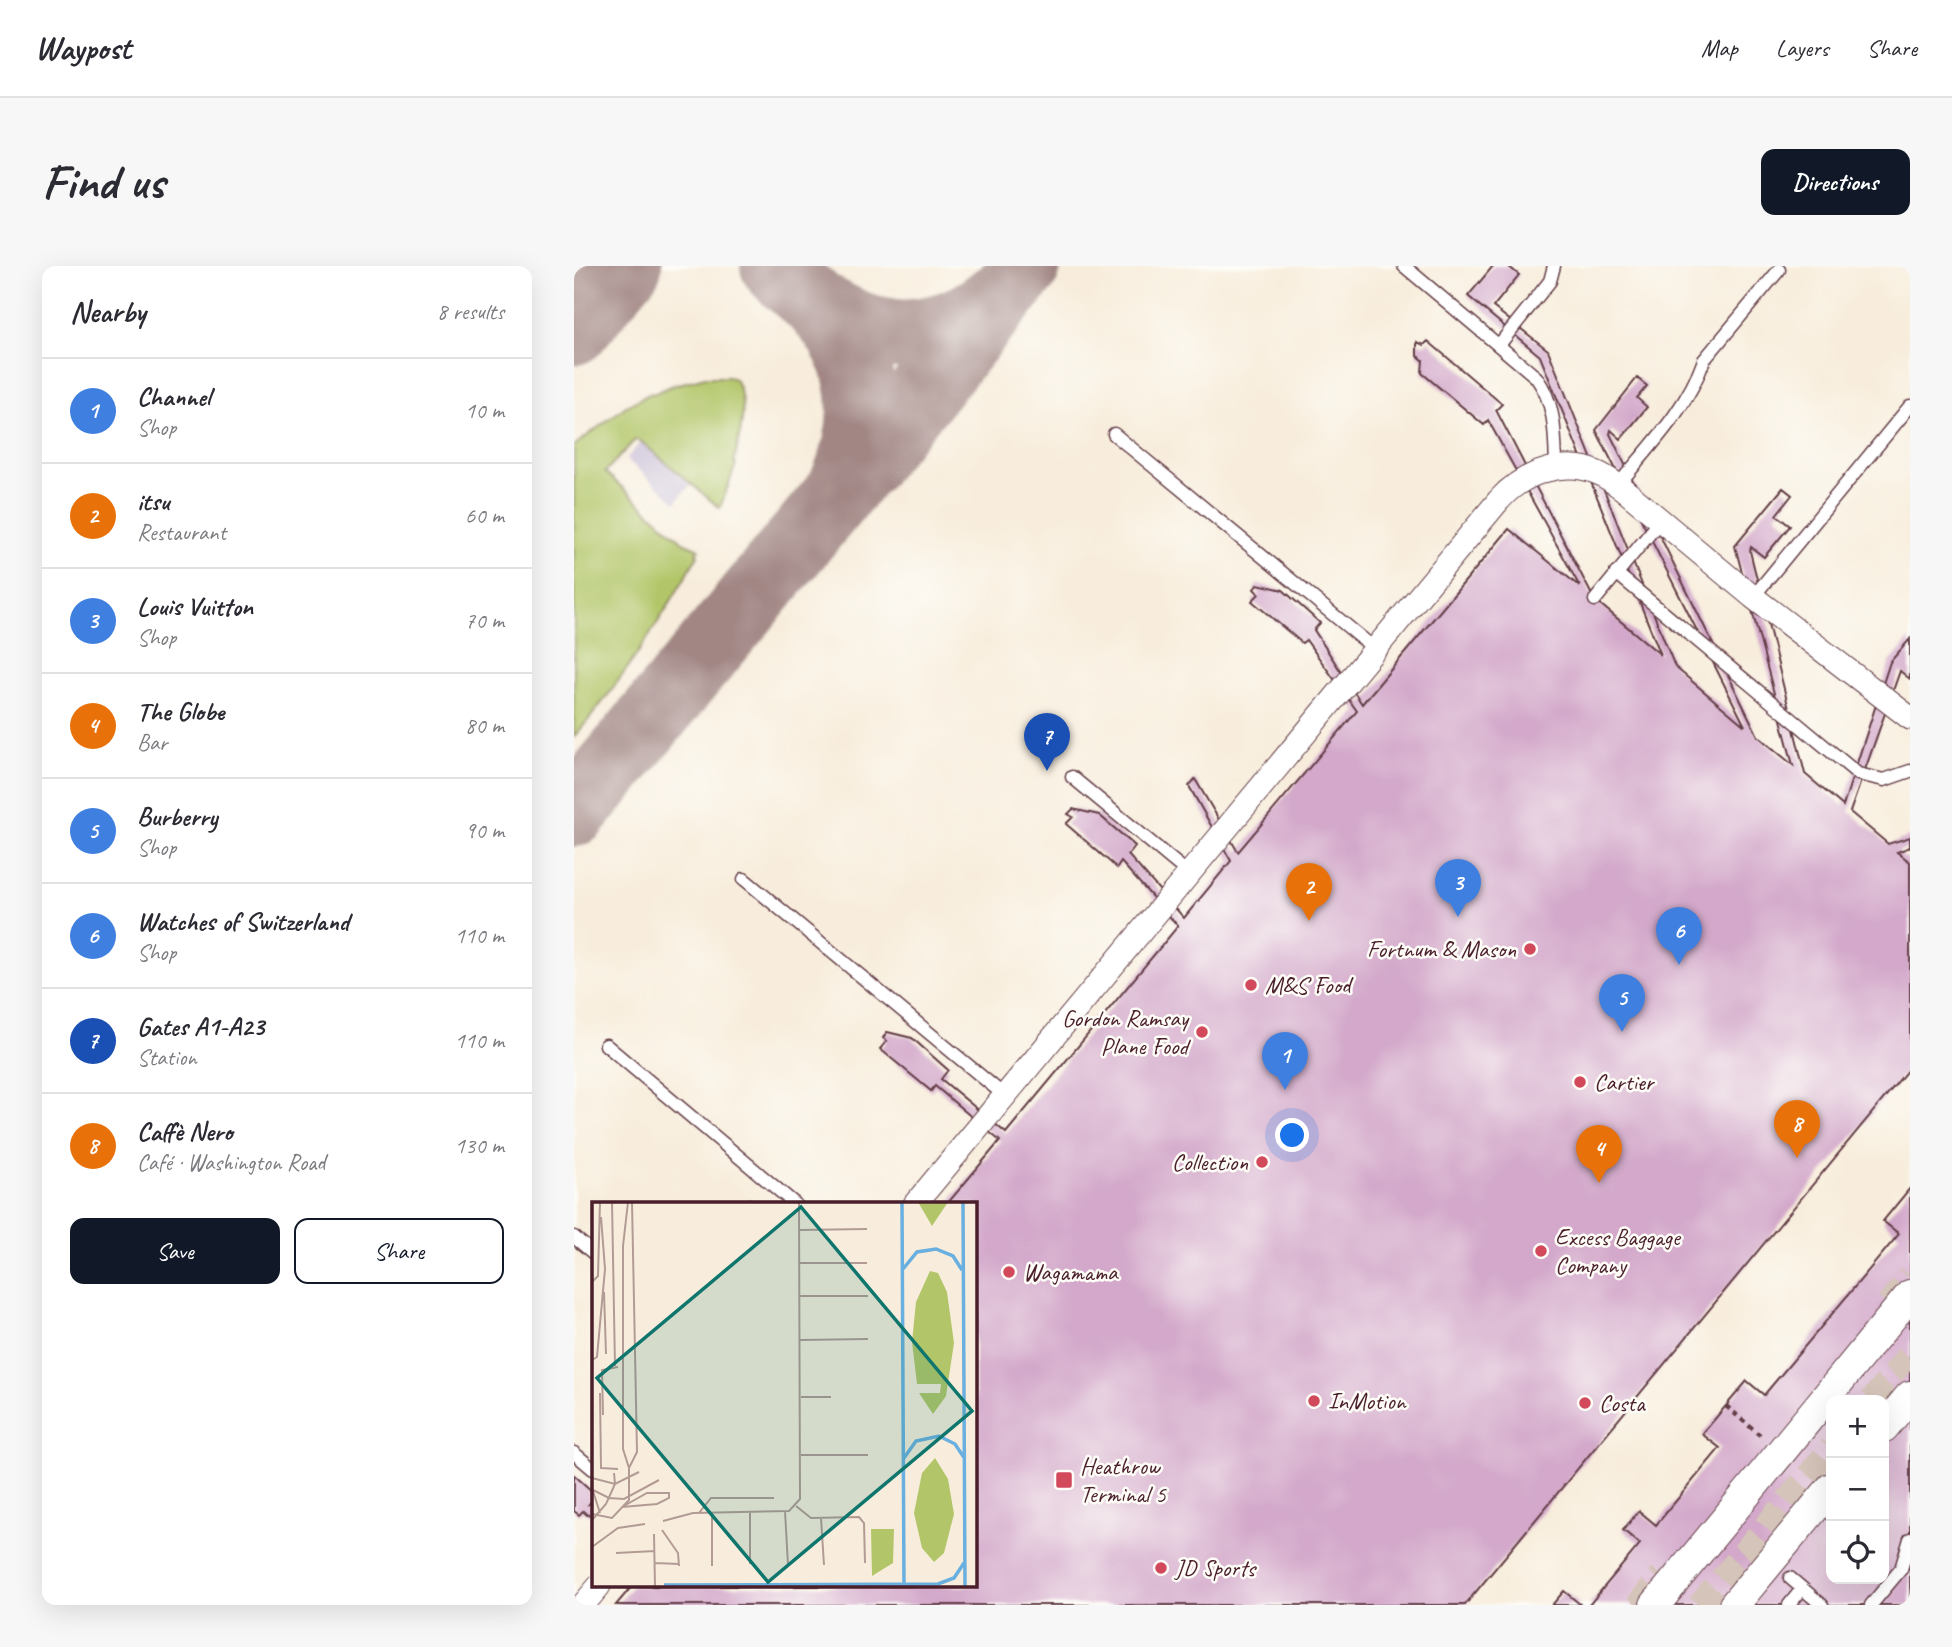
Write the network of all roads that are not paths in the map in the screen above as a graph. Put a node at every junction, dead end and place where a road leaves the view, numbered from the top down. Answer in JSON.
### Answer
{"nodes":[{"id":1,"x":1404,"y":266,"type":"edge"},
{"id":2,"x":1554,"y":266,"type":"edge"},
{"id":3,"x":1779,"y":271,"type":"dead end"},
{"id":4,"x":1499,"y":345,"type":"junction"},
{"id":5,"x":1910,"y":406,"type":"edge"},
{"id":6,"x":1114,"y":434,"type":"dead end"},
{"id":7,"x":1556,"y":469,"type":"junction"},
{"id":8,"x":1618,"y":485,"type":"junction"},
{"id":9,"x":1661,"y":520,"type":"junction"},
{"id":10,"x":1616,"y":573,"type":"junction"},
{"id":11,"x":1753,"y":597,"type":"junction"},
{"id":12,"x":1595,"y":600,"type":"dead end"},
{"id":13,"x":1375,"y":649,"type":"junction"},
{"id":14,"x":1908,"y":712,"type":"edge"},
{"id":15,"x":1910,"y":771,"type":"edge"},
{"id":16,"x":1072,"y":777,"type":"dead end"},
{"id":17,"x":1189,"y":874,"type":"junction"},
{"id":18,"x":744,"y":879,"type":"dead end"},
{"id":19,"x":606,"y":1045,"type":"dead end"},
{"id":20,"x":1005,"y":1096,"type":"junction"},
{"id":21,"x":793,"y":1202,"type":"edge"},
{"id":22,"x":917,"y":1202,"type":"edge"},
{"id":23,"x":574,"y":1237,"type":"edge"},
{"id":24,"x":592,"y":1252,"type":"edge"},
{"id":25,"x":1910,"y":1295,"type":"tunnel mouth"},
{"id":26,"x":1910,"y":1396,"type":"edge"},
{"id":27,"x":1889,"y":1421,"type":"edge"},
{"id":28,"x":574,"y":1453,"type":"edge"},
{"id":29,"x":592,"y":1468,"type":"edge"},
{"id":30,"x":1826,"y":1494,"type":"edge"},
{"id":31,"x":1910,"y":1539,"type":"edge"},
{"id":32,"x":1790,"y":1578,"type":"dead end"},
{"id":33,"x":597,"y":1588,"type":"edge"},
{"id":34,"x":1802,"y":1589,"type":"junction"},
{"id":35,"x":583,"y":1605,"type":"edge"},
{"id":36,"x":1656,"y":1605,"type":"tunnel mouth"},
{"id":37,"x":1734,"y":1605,"type":"edge"},
{"id":38,"x":1789,"y":1605,"type":"edge"},
{"id":39,"x":1822,"y":1605,"type":"edge"},
{"id":40,"x":1871,"y":1605,"type":"edge"}],
"edges":[{"from":1,"to":4,"type":"lane"},
{"from":2,"to":4,"type":"lane"},
{"from":3,"to":8,"type":"lane"},
{"from":4,"to":7,"type":"lane"},
{"from":5,"to":11,"type":"lane"},
{"from":6,"to":13,"type":"lane"},
{"from":7,"to":8,"type":"street"},
{"from":7,"to":13,"type":"street"},
{"from":8,"to":9,"type":"street"},
{"from":9,"to":10,"type":"lane"},
{"from":9,"to":11,"type":"street"},
{"from":10,"to":12,"type":"lane"},
{"from":10,"to":15,"type":"lane"},
{"from":11,"to":14,"type":"street"},
{"from":13,"to":17,"type":"street"},
{"from":16,"to":17,"type":"lane"},
{"from":17,"to":20,"type":"street"},
{"from":18,"to":20,"type":"lane"},
{"from":19,"to":21,"type":"lane"},
{"from":20,"to":22,"type":"street"},
{"from":23,"to":24,"type":"lane"},
{"from":25,"to":36,"type":"street"},
{"from":26,"to":27,"type":"street"},
{"from":28,"to":29,"type":"lane"},
{"from":30,"to":37,"type":"street"},
{"from":31,"to":40,"type":"lane"},
{"from":32,"to":34,"type":"lane"},
{"from":33,"to":35,"type":"street"},
{"from":34,"to":38,"type":"lane"},
{"from":34,"to":39,"type":"lane"}]}
